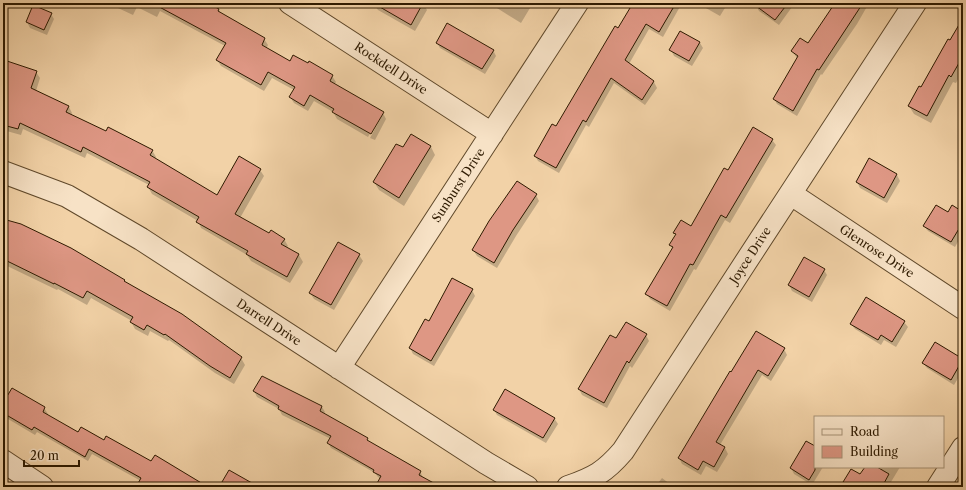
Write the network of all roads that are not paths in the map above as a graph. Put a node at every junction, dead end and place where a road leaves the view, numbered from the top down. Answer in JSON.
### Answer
{"nodes":[{"id":1,"x":290,"y":3,"type":"edge"},
{"id":2,"x":577,"y":3,"type":"edge"},
{"id":3,"x":915,"y":3,"type":"edge"},
{"id":4,"x":492,"y":134,"type":"junction"},
{"id":5,"x":3,"y":172,"type":"edge"},
{"id":6,"x":790,"y":194,"type":"junction"},
{"id":7,"x":963,"y":308,"type":"edge"},
{"id":8,"x":339,"y":368,"type":"junction"},
{"id":9,"x":963,"y":448,"type":"edge"},
{"id":10,"x":3,"y":461,"type":"edge"},
{"id":11,"x":42,"y":487,"type":"edge"},
{"id":12,"x":527,"y":487,"type":"edge"},
{"id":13,"x":568,"y":487,"type":"edge"},
{"id":14,"x":938,"y":487,"type":"edge"}],
"edges":[{"from":1,"to":4,"type":"street","name":"Rockdell Drive"},
{"from":2,"to":4,"type":"street","name":"Sunburst Drive"},
{"from":3,"to":6,"type":"street","name":"Joyce Drive"},
{"from":4,"to":8,"type":"street","name":"Sunburst Drive"},
{"from":5,"to":8,"type":"street","name":"Darrell Drive"},
{"from":6,"to":7,"type":"street","name":"Glenrose Drive"},
{"from":6,"to":13,"type":"street","name":"Joyce Drive"},
{"from":8,"to":12,"type":"street","name":"Darrell Drive"},
{"from":9,"to":14,"type":"street"},
{"from":10,"to":11,"type":"street"}]}
